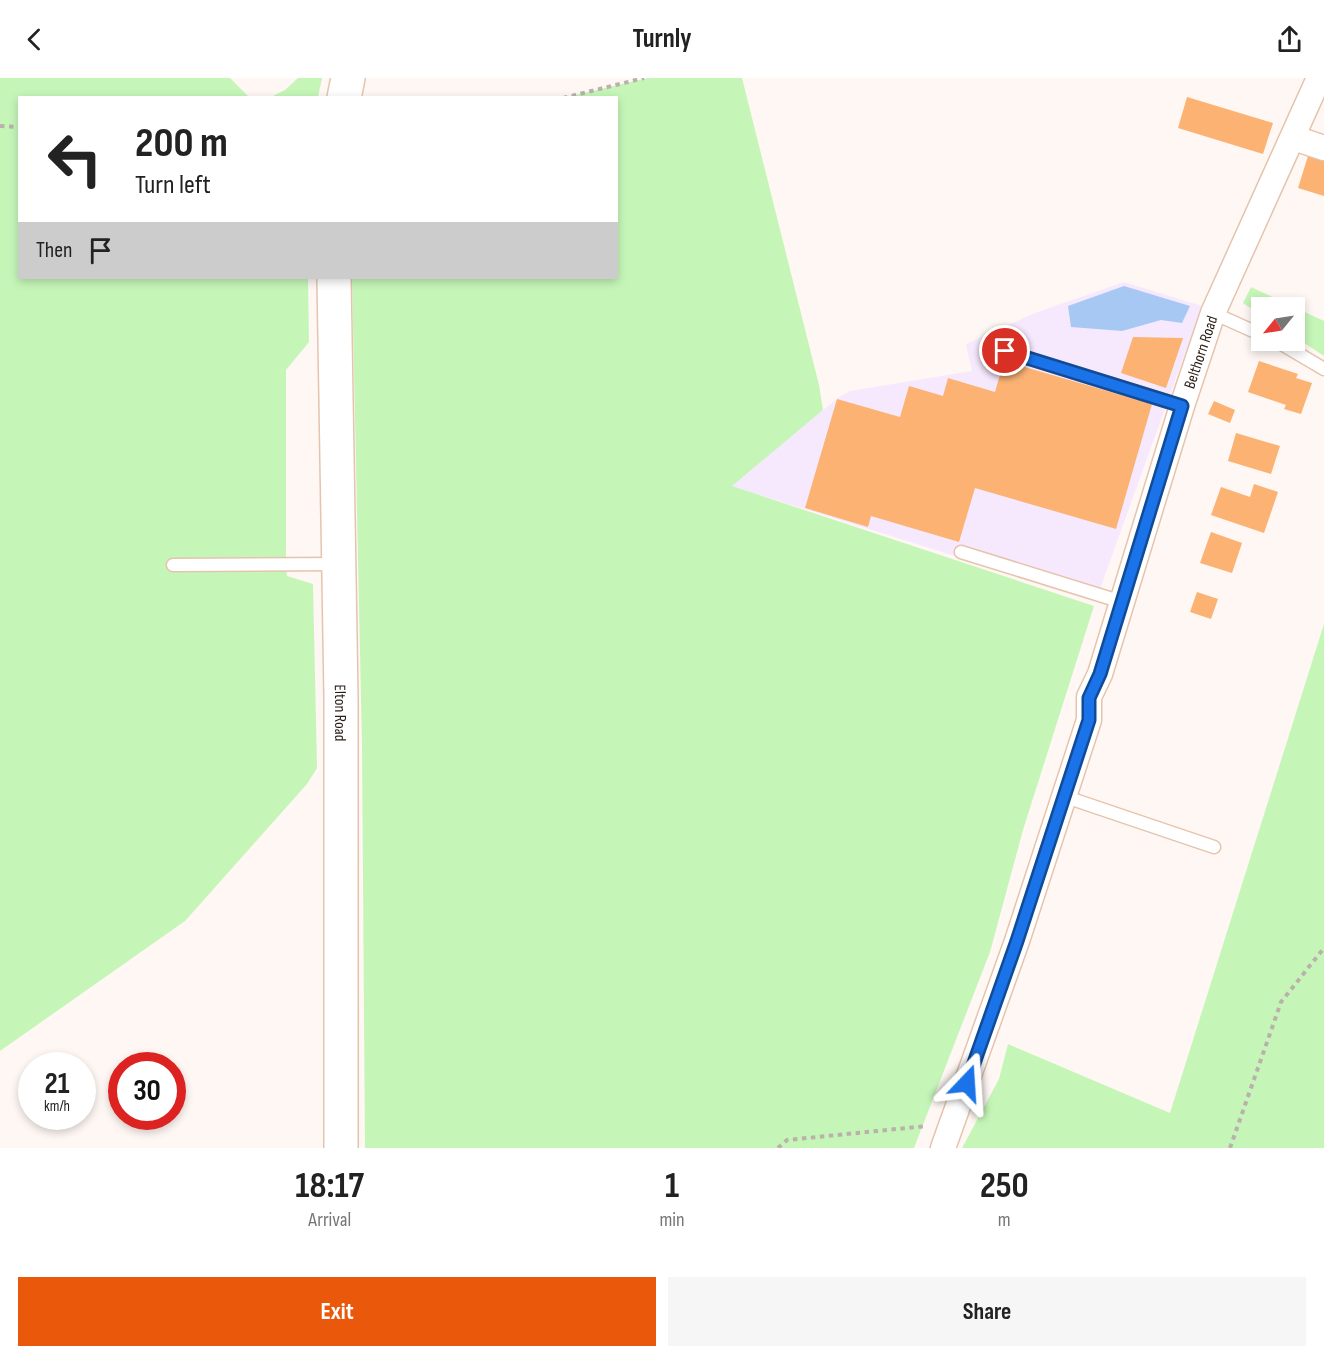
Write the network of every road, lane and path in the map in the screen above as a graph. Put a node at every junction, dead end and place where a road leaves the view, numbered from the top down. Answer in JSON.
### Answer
{"nodes":[{"id":1,"x":348,"y":78,"type":"edge"},
{"id":2,"x":644,"y":78,"type":"edge"},
{"id":3,"x":1319,"y":78,"type":"edge"},
{"id":4,"x":344,"y":96,"type":"edge"},
{"id":5,"x":571,"y":96,"type":"edge"},
{"id":6,"x":0,"y":126,"type":"edge"},
{"id":7,"x":18,"y":127,"type":"edge"},
{"id":8,"x":1294,"y":138,"type":"junction"},
{"id":9,"x":1324,"y":148,"type":"edge"},
{"id":10,"x":334,"y":279,"type":"edge"},
{"id":11,"x":1213,"y":313,"type":"junction"},
{"id":12,"x":1251,"y":329,"type":"edge"},
{"id":13,"x":1005,"y":351,"type":"dead end"},
{"id":14,"x":1294,"y":351,"type":"edge"},
{"id":15,"x":1324,"y":369,"type":"edge"},
{"id":16,"x":1182,"y":406,"type":"junction"},
{"id":17,"x":961,"y":552,"type":"dead end"},
{"id":18,"x":339,"y":564,"type":"junction"},
{"id":19,"x":172,"y":565,"type":"dead end"},
{"id":20,"x":1122,"y":602,"type":"junction"},
{"id":21,"x":1063,"y":796,"type":"junction"},
{"id":22,"x":1214,"y":848,"type":"dead end"},
{"id":23,"x":1324,"y":948,"type":"edge"},
{"id":24,"x":952,"y":1123,"type":"junction"},
{"id":25,"x":341,"y":1148,"type":"edge"},
{"id":26,"x":778,"y":1148,"type":"edge"},
{"id":27,"x":943,"y":1148,"type":"edge"},
{"id":28,"x":1230,"y":1148,"type":"edge"}],
"edges":[{"from":1,"to":4,"type":"main road"},
{"from":2,"to":5,"type":"path"},
{"from":3,"to":8,"type":"street","name":"Belthorn Road"},
{"from":6,"to":7,"type":"path"},
{"from":8,"to":9,"type":"street"},
{"from":8,"to":11,"type":"street","name":"Belthorn Road"},
{"from":10,"to":18,"type":"main road","name":"Elton Road"},
{"from":11,"to":12,"type":"lane"},
{"from":11,"to":16,"type":"street","name":"Belthorn Road"},
{"from":13,"to":16,"type":"lane"},
{"from":14,"to":15,"type":"lane"},
{"from":16,"to":20,"type":"street","name":"Belthorn Road"},
{"from":17,"to":20,"type":"lane"},
{"from":18,"to":19,"type":"lane"},
{"from":18,"to":25,"type":"main road","name":"Elton Road"},
{"from":20,"to":21,"type":"street","name":"Belthorn Road"},
{"from":21,"to":22,"type":"lane"},
{"from":21,"to":24,"type":"street","name":"Belthorn Road"},
{"from":23,"to":28,"type":"path"},
{"from":24,"to":26,"type":"path"},
{"from":24,"to":27,"type":"street","name":"Belthorn Road"}]}
